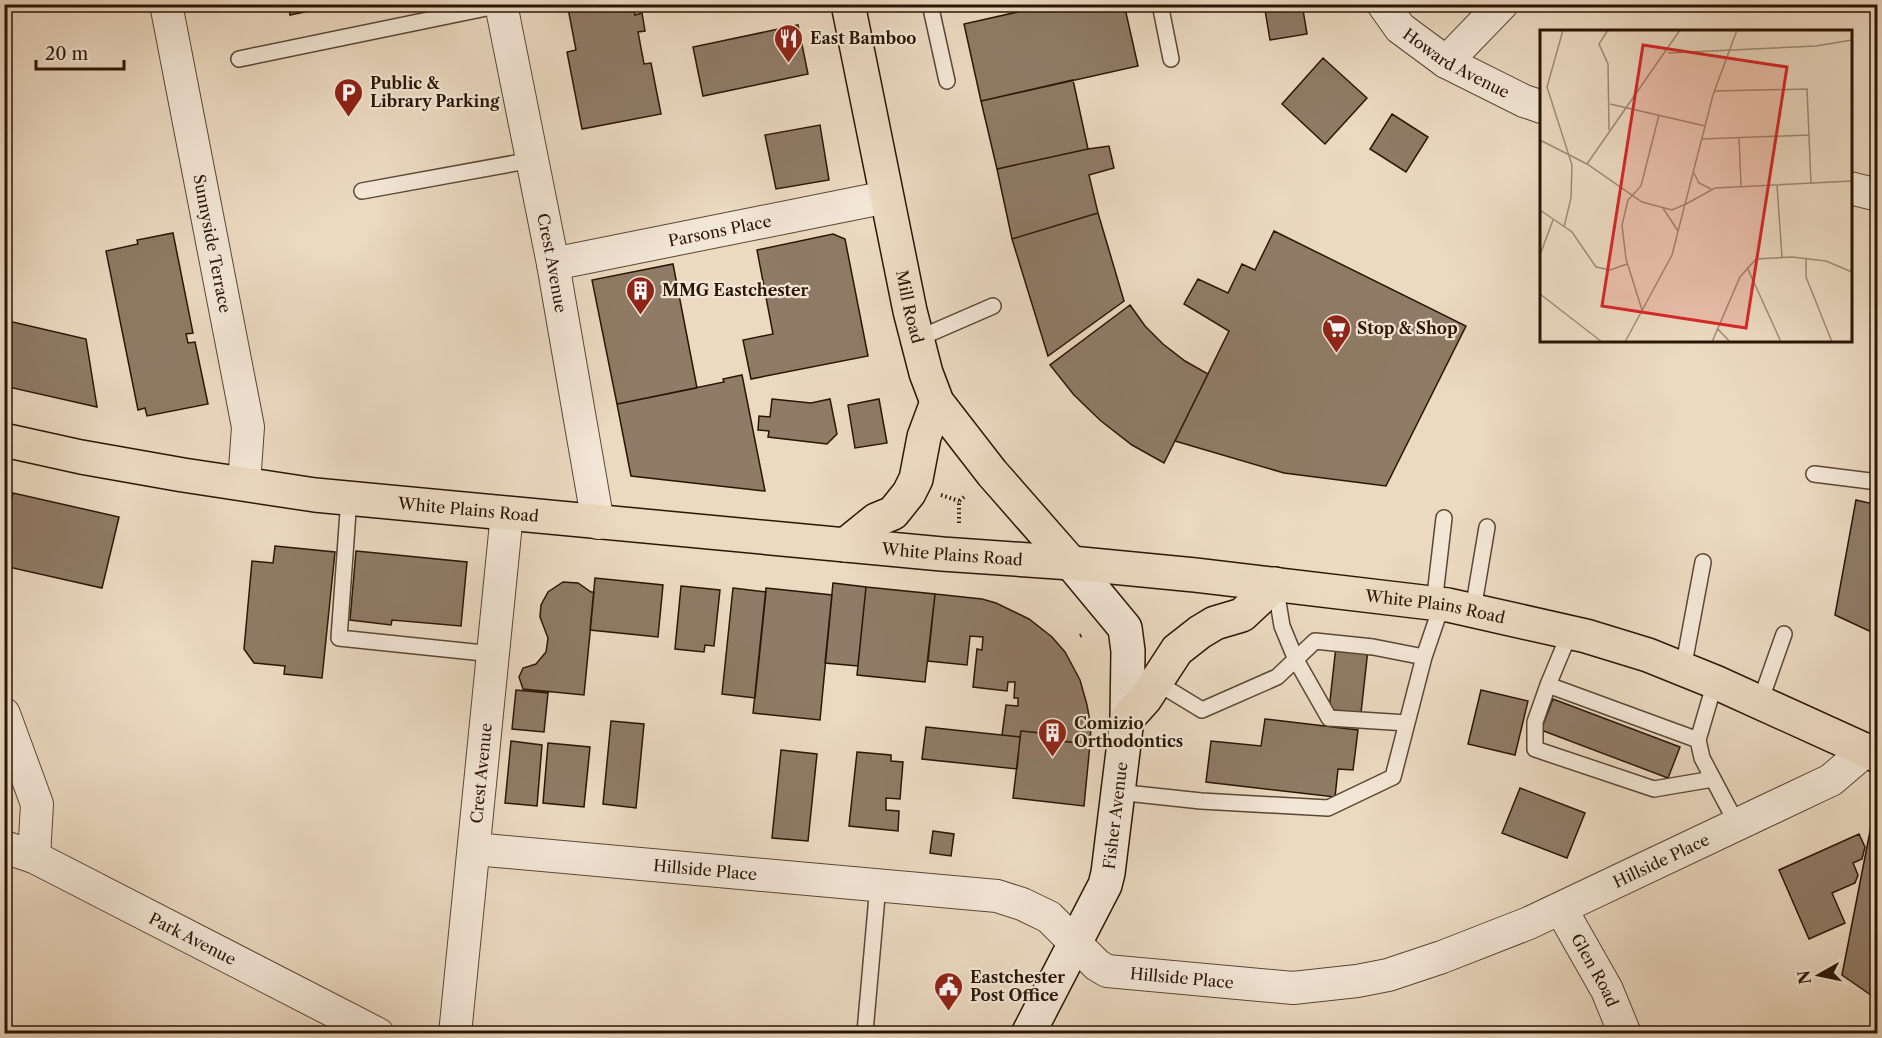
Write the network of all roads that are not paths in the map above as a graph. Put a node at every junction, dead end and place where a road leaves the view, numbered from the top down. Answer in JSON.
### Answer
{"nodes":[{"id":1,"x":166,"y":4,"type":"edge"},
{"id":2,"x":848,"y":4,"type":"edge"},
{"id":3,"x":930,"y":4,"type":"edge"},
{"id":4,"x":1160,"y":4,"type":"edge"},
{"id":5,"x":1383,"y":4,"type":"edge"},
{"id":6,"x":1502,"y":4,"type":"edge"},
{"id":7,"x":501,"y":5,"type":"edge"},
{"id":8,"x":239,"y":59,"type":"dead end"},
{"id":9,"x":1171,"y":59,"type":"dead end"},
{"id":10,"x":1446,"y":62,"type":"junction"},
{"id":11,"x":947,"y":81,"type":"dead end"},
{"id":12,"x":1540,"y":106,"type":"edge"},
{"id":13,"x":532,"y":160,"type":"junction"},
{"id":14,"x":1852,"y":188,"type":"edge"},
{"id":15,"x":362,"y":191,"type":"dead end"},
{"id":16,"x":1878,"y":195,"type":"edge"},
{"id":17,"x":887,"y":197,"type":"junction"},
{"id":18,"x":553,"y":264,"type":"junction"},
{"id":19,"x":993,"y":306,"type":"dead end"},
{"id":20,"x":917,"y":339,"type":"junction"},
{"id":21,"x":937,"y":402,"type":"junction"},
{"id":22,"x":4,"y":440,"type":"edge"},
{"id":23,"x":1814,"y":474,"type":"dead end"},
{"id":24,"x":1878,"y":482,"type":"edge"},
{"id":25,"x":244,"y":484,"type":"junction"},
{"id":26,"x":350,"y":498,"type":"junction"},
{"id":27,"x":507,"y":513,"type":"junction"},
{"id":28,"x":1444,"y":518,"type":"dead end"},
{"id":29,"x":598,"y":523,"type":"junction"},
{"id":30,"x":1487,"y":527,"type":"dead end"},
{"id":31,"x":845,"y":545,"type":"junction"},
{"id":32,"x":1703,"y":562,"type":"dead end"},
{"id":33,"x":1071,"y":563,"type":"junction"},
{"id":34,"x":1275,"y":584,"type":"junction"},
{"id":35,"x":1450,"y":606,"type":"junction"},
{"id":36,"x":1570,"y":632,"type":"junction"},
{"id":37,"x":1784,"y":634,"type":"dead end"},
{"id":38,"x":493,"y":654,"type":"junction"},
{"id":39,"x":1424,"y":657,"type":"junction"},
{"id":40,"x":1296,"y":660,"type":"junction"},
{"id":41,"x":1683,"y":669,"type":"junction"},
{"id":42,"x":1156,"y":682,"type":"junction"},
{"id":43,"x":1715,"y":682,"type":"junction"},
{"id":44,"x":1548,"y":685,"type":"junction"},
{"id":45,"x":1760,"y":702,"type":"junction"},
{"id":46,"x":4,"y":714,"type":"edge"},
{"id":47,"x":1127,"y":719,"type":"junction"},
{"id":48,"x":1407,"y":723,"type":"junction"},
{"id":49,"x":1698,"y":740,"type":"junction"},
{"id":50,"x":1871,"y":754,"type":"edge"},
{"id":51,"x":1713,"y":779,"type":"junction"},
{"id":52,"x":1117,"y":792,"type":"junction"},
{"id":53,"x":1737,"y":824,"type":"junction"},
{"id":54,"x":4,"y":847,"type":"edge"},
{"id":55,"x":474,"y":849,"type":"junction"},
{"id":56,"x":34,"y":857,"type":"junction"},
{"id":57,"x":878,"y":885,"type":"junction"},
{"id":58,"x":1561,"y":909,"type":"junction"},
{"id":59,"x":1075,"y":944,"type":"junction"},
{"id":60,"x":378,"y":1034,"type":"edge"},
{"id":61,"x":455,"y":1034,"type":"edge"},
{"id":62,"x":873,"y":1034,"type":"edge"},
{"id":63,"x":1028,"y":1034,"type":"edge"},
{"id":64,"x":1625,"y":1034,"type":"edge"}],
"edges":[{"from":1,"to":25,"type":"street","name":"Sunnyside Terrace"},
{"from":2,"to":17,"type":"main road","name":"Mill Road"},
{"from":3,"to":11,"type":"lane"},
{"from":4,"to":9,"type":"lane"},
{"from":5,"to":10,"type":"street","name":"Howard Avenue"},
{"from":6,"to":10,"type":"street"},
{"from":7,"to":8,"type":"lane"},
{"from":7,"to":13,"type":"street","name":"Crest Avenue"},
{"from":10,"to":12,"type":"street","name":"Howard Avenue"},
{"from":13,"to":15,"type":"lane"},
{"from":13,"to":18,"type":"street","name":"Crest Avenue"},
{"from":14,"to":16,"type":"street"},
{"from":17,"to":18,"type":"street","name":"Parsons Place"},
{"from":17,"to":20,"type":"main road","name":"Mill Road"},
{"from":18,"to":29,"type":"street","name":"Crest Avenue"},
{"from":19,"to":20,"type":"lane"},
{"from":20,"to":21,"type":"main road","name":"Mill Road"},
{"from":21,"to":31,"type":"main road"},
{"from":21,"to":33,"type":"main road","name":"Mill Road"},
{"from":22,"to":25,"type":"main road","name":"White Plains Road"},
{"from":23,"to":24,"type":"lane"},
{"from":25,"to":26,"type":"main road","name":"White Plains Road"},
{"from":26,"to":27,"type":"main road","name":"White Plains Road"},
{"from":26,"to":38,"type":"lane"},
{"from":27,"to":29,"type":"main road","name":"White Plains Road"},
{"from":27,"to":38,"type":"street","name":"Crest Avenue"},
{"from":28,"to":35,"type":"lane"},
{"from":29,"to":31,"type":"main road","name":"White Plains Road"},
{"from":30,"to":35,"type":"lane"},
{"from":31,"to":33,"type":"main road","name":"White Plains Road"},
{"from":32,"to":41,"type":"lane"},
{"from":33,"to":34,"type":"main road","name":"White Plains Road"},
{"from":33,"to":47,"type":"street","name":"Fisher Avenue"},
{"from":34,"to":35,"type":"main road","name":"White Plains Road"},
{"from":34,"to":40,"type":"lane"},
{"from":34,"to":42,"type":"main road"},
{"from":35,"to":36,"type":"main road","name":"White Plains Road"},
{"from":35,"to":39,"type":"lane"},
{"from":36,"to":41,"type":"main road","name":"White Plains Road"},
{"from":36,"to":44,"type":"lane"},
{"from":37,"to":45,"type":"lane"},
{"from":38,"to":55,"type":"street","name":"Crest Avenue"},
{"from":39,"to":40,"type":"lane"},
{"from":39,"to":48,"type":"lane"},
{"from":40,"to":42,"type":"lane"},
{"from":40,"to":48,"type":"lane"},
{"from":41,"to":43,"type":"main road","name":"White Plains Road"},
{"from":42,"to":47,"type":"main road"},
{"from":43,"to":45,"type":"main road","name":"White Plains Road"},
{"from":43,"to":49,"type":"lane"},
{"from":44,"to":49,"type":"lane"},
{"from":44,"to":51,"type":"lane"},
{"from":45,"to":50,"type":"main road","name":"White Plains Road"},
{"from":46,"to":56,"type":"street"},
{"from":47,"to":52,"type":"street","name":"Fisher Avenue"},
{"from":48,"to":52,"type":"lane"},
{"from":49,"to":51,"type":"lane"},
{"from":50,"to":53,"type":"street","name":"Hillside Place"},
{"from":51,"to":53,"type":"lane"},
{"from":52,"to":59,"type":"street","name":"Fisher Avenue"},
{"from":53,"to":58,"type":"street","name":"Hillside Place"},
{"from":54,"to":56,"type":"street","name":"Park Avenue"},
{"from":55,"to":57,"type":"street","name":"Hillside Place"},
{"from":55,"to":61,"type":"street","name":"Crest Avenue"},
{"from":56,"to":60,"type":"street","name":"Park Avenue"},
{"from":57,"to":59,"type":"street","name":"Hillside Place"},
{"from":57,"to":62,"type":"lane"},
{"from":58,"to":59,"type":"street","name":"Hillside Place"},
{"from":58,"to":64,"type":"street","name":"Glen Road"},
{"from":59,"to":63,"type":"street","name":"Fisher Avenue"}]}
